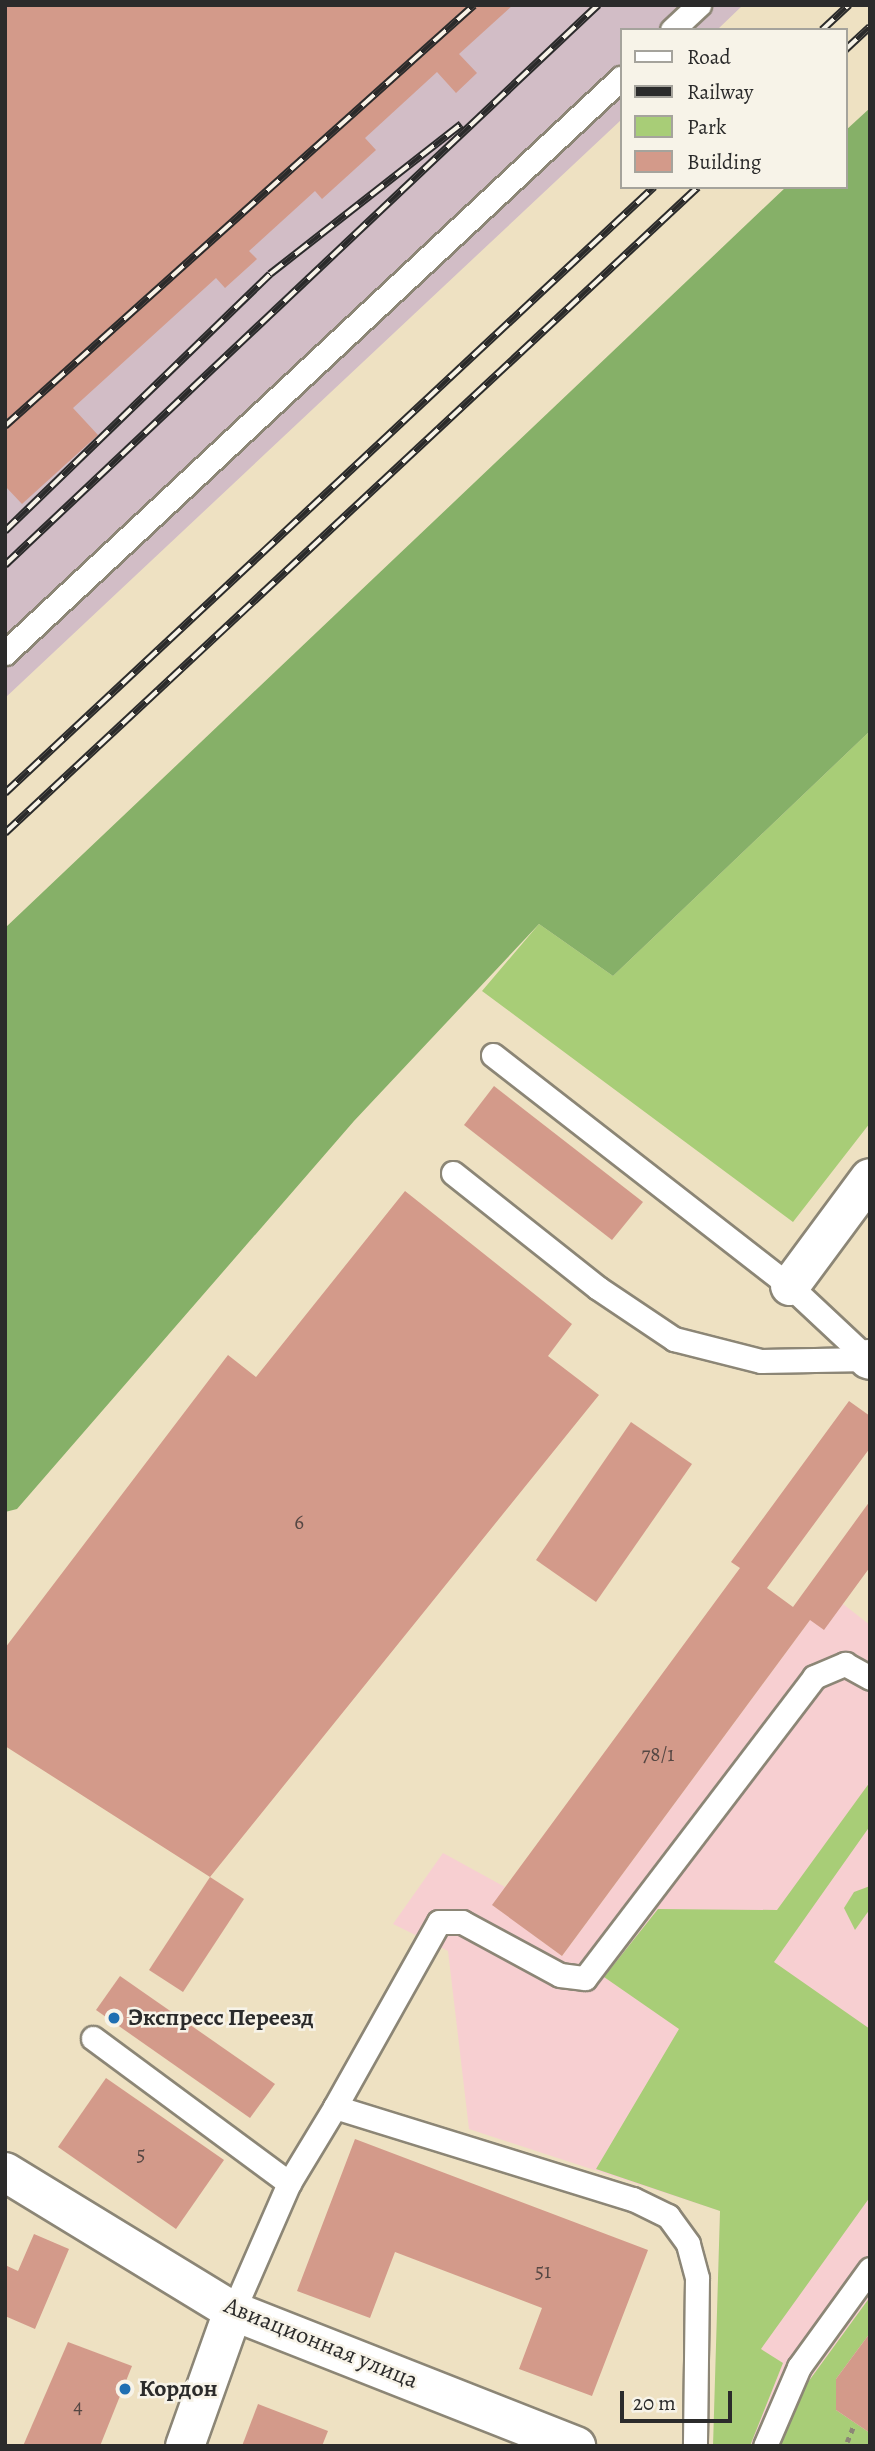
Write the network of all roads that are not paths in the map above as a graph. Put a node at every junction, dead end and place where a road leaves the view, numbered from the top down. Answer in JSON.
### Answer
{"nodes":[{"id":1,"x":699,"y":5,"type":"edge"},
{"id":2,"x":674,"y":28,"type":"edge"},
{"id":3,"x":620,"y":79,"type":"edge"},
{"id":4,"x":5,"y":653,"type":"edge"},
{"id":5,"x":493,"y":1055,"type":"dead end"},
{"id":6,"x":453,"y":1173,"type":"dead end"},
{"id":7,"x":870,"y":1178,"type":"edge"},
{"id":8,"x":790,"y":1286,"type":"junction"},
{"id":9,"x":869,"y":1359,"type":"edge"},
{"id":10,"x":870,"y":1678,"type":"edge"},
{"id":11,"x":93,"y":2038,"type":"dead end"},
{"id":12,"x":335,"y":2107,"type":"junction"},
{"id":13,"x":5,"y":2172,"type":"edge"},
{"id":14,"x":289,"y":2183,"type":"junction"},
{"id":15,"x":870,"y":2269,"type":"edge"},
{"id":16,"x":233,"y":2311,"type":"junction"},
{"id":17,"x":185,"y":2446,"type":"edge"},
{"id":18,"x":576,"y":2446,"type":"edge"},
{"id":19,"x":695,"y":2446,"type":"edge"},
{"id":20,"x":765,"y":2446,"type":"edge"}],
"edges":[{"from":1,"to":2,"type":"lane"},
{"from":3,"to":4,"type":"lane"},
{"from":5,"to":8,"type":"lane"},
{"from":6,"to":9,"type":"lane"},
{"from":7,"to":8,"type":"street"},
{"from":8,"to":9,"type":"lane"},
{"from":10,"to":12,"type":"lane"},
{"from":11,"to":14,"type":"lane"},
{"from":12,"to":14,"type":"lane"},
{"from":12,"to":19,"type":"lane"},
{"from":13,"to":16,"type":"street","name":"Авиационная улица"},
{"from":14,"to":16,"type":"lane"},
{"from":15,"to":20,"type":"lane"},
{"from":16,"to":17,"type":"street"},
{"from":16,"to":18,"type":"street","name":"Авиационная улица"}]}
